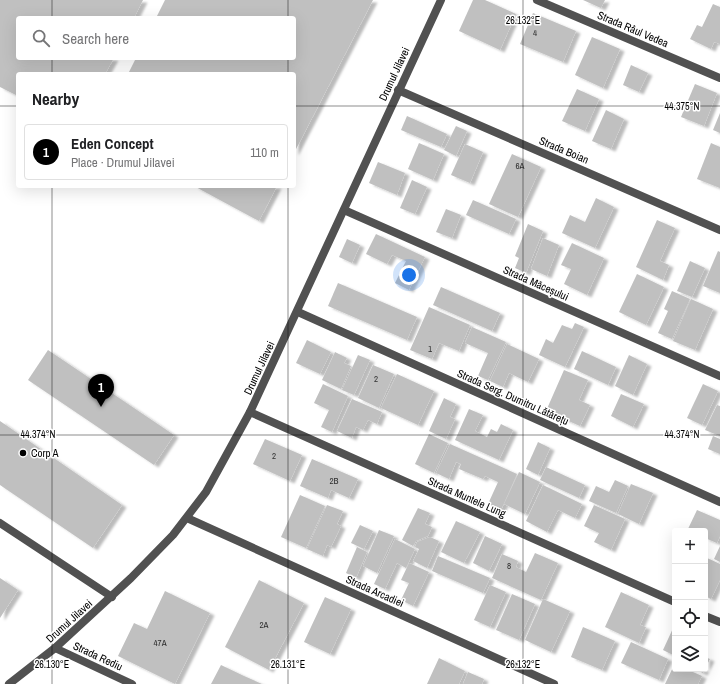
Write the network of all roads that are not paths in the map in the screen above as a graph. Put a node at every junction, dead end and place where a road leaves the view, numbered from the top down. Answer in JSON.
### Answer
{"nodes":[{"id":1,"x":440,"y":0,"type":"edge"},
{"id":2,"x":536,"y":0,"type":"edge"},
{"id":3,"x":720,"y":78,"type":"edge"},
{"id":4,"x":398,"y":90,"type":"junction"},
{"id":5,"x":344,"y":210,"type":"junction"},
{"id":6,"x":720,"y":230,"type":"edge"},
{"id":7,"x":298,"y":312,"type":"junction"},
{"id":8,"x":720,"y":376,"type":"edge"},
{"id":9,"x":250,"y":412,"type":"junction"},
{"id":10,"x":720,"y":502,"type":"edge"},
{"id":11,"x":187,"y":518,"type":"junction"},
{"id":12,"x":0,"y":523,"type":"edge"},
{"id":13,"x":112,"y":597,"type":"junction"},
{"id":14,"x":672,"y":601,"type":"edge"},
{"id":15,"x":708,"y":617,"type":"edge"},
{"id":16,"x":720,"y":622,"type":"edge"},
{"id":17,"x":55,"y":648,"type":"junction"},
{"id":18,"x":9,"y":684,"type":"edge"},
{"id":19,"x":132,"y":684,"type":"edge"},
{"id":20,"x":554,"y":684,"type":"edge"}],
"edges":[{"from":1,"to":4,"type":"street","name":"Drumul Jilavei"},
{"from":2,"to":3,"type":"street","name":"Strada Râul Vedea"},
{"from":4,"to":5,"type":"street","name":"Drumul Jilavei"},
{"from":4,"to":6,"type":"street","name":"Strada Boian"},
{"from":5,"to":7,"type":"street","name":"Drumul Jilavei"},
{"from":5,"to":8,"type":"street","name":"Strada Măceșului"},
{"from":7,"to":9,"type":"street","name":"Drumul Jilavei"},
{"from":7,"to":10,"type":"street","name":"Strada Serg. Dumitru Lătărețu"},
{"from":9,"to":11,"type":"street","name":"Drumul Jilavei"},
{"from":9,"to":14,"type":"street","name":"Strada Muntele Lung"},
{"from":11,"to":13,"type":"street","name":"Drumul Jilavei"},
{"from":11,"to":20,"type":"street","name":"Strada Arcadiei"},
{"from":12,"to":13,"type":"street"},
{"from":13,"to":17,"type":"street","name":"Drumul Jilavei"},
{"from":15,"to":16,"type":"street"},
{"from":17,"to":18,"type":"street","name":"Drumul Jilavei"},
{"from":17,"to":19,"type":"street","name":"Strada Rediu"}]}
